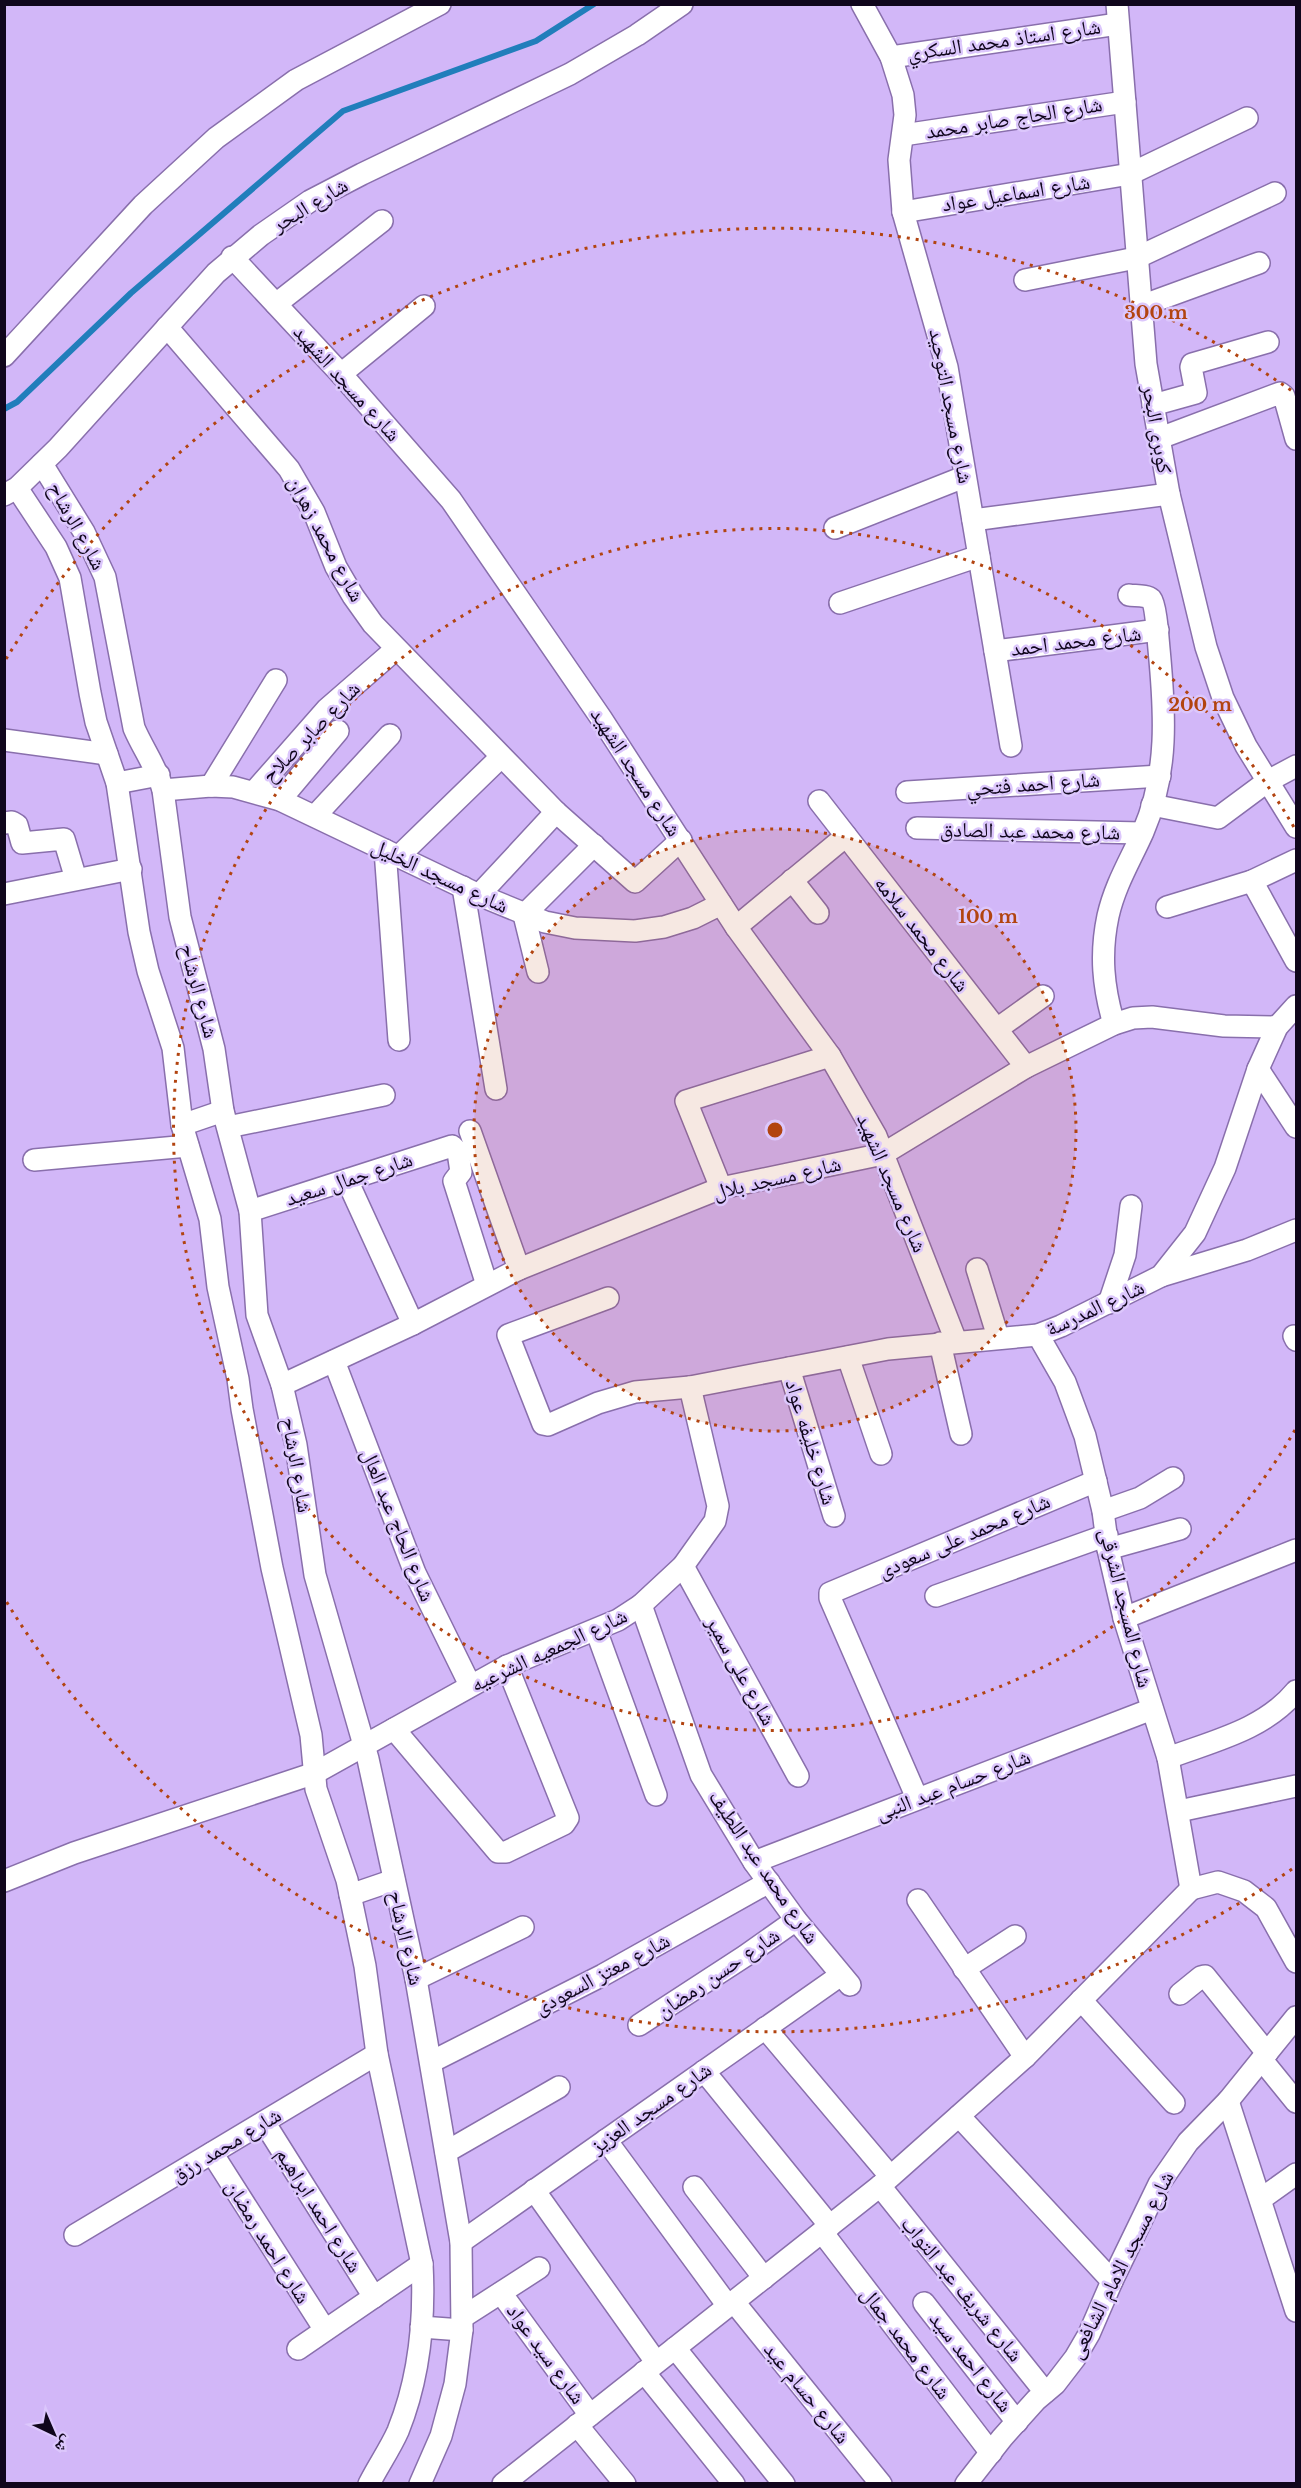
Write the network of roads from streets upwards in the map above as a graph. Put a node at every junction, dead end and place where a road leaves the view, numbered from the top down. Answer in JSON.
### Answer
{"nodes":[{"id":1,"x":440,"y":4,"type":"edge"},
{"id":2,"x":682,"y":4,"type":"edge"},
{"id":3,"x":862,"y":4,"type":"edge"},
{"id":4,"x":1117,"y":14,"type":"edge"},
{"id":5,"x":891,"y":57,"type":"junction"},
{"id":6,"x":1125,"y":102,"type":"junction"},
{"id":7,"x":1247,"y":118,"type":"dead end"},
{"id":8,"x":903,"y":135,"type":"junction"},
{"id":9,"x":1130,"y":174,"type":"junction"},
{"id":10,"x":1275,"y":193,"type":"dead end"},
{"id":11,"x":903,"y":212,"type":"junction"},
{"id":12,"x":382,"y":221,"type":"dead end"},
{"id":13,"x":232,"y":257,"type":"junction"},
{"id":14,"x":1136,"y":258,"type":"junction"},
{"id":15,"x":1259,"y":263,"type":"dead end"},
{"id":16,"x":1025,"y":280,"type":"dead end"},
{"id":17,"x":276,"y":304,"type":"junction"},
{"id":18,"x":424,"y":306,"type":"dead end"},
{"id":19,"x":1141,"y":306,"type":"junction"},
{"id":20,"x":167,"y":327,"type":"junction"},
{"id":21,"x":1268,"y":342,"type":"dead end"},
{"id":22,"x":4,"y":356,"type":"edge"},
{"id":23,"x":341,"y":374,"type":"junction"},
{"id":24,"x":1153,"y":405,"type":"junction"},
{"id":25,"x":1160,"y":438,"type":"junction"},
{"id":26,"x":1296,"y":439,"type":"edge"},
{"id":27,"x":42,"y":464,"type":"junction"},
{"id":28,"x":964,"y":477,"type":"junction"},
{"id":29,"x":11,"y":492,"type":"edge"},
{"id":30,"x":1169,"y":494,"type":"junction"},
{"id":31,"x":973,"y":520,"type":"junction"},
{"id":32,"x":835,"y":528,"type":"dead end"},
{"id":33,"x":70,"y":539,"type":"junction"},
{"id":34,"x":979,"y":556,"type":"junction"},
{"id":35,"x":1128,"y":595,"type":"dead end"},
{"id":36,"x":840,"y":603,"type":"dead end"},
{"id":37,"x":1158,"y":630,"type":"junction"},
{"id":38,"x":396,"y":650,"type":"junction"},
{"id":39,"x":995,"y":651,"type":"junction"},
{"id":40,"x":276,"y":680,"type":"dead end"},
{"id":41,"x":338,"y":731,"type":"dead end"},
{"id":42,"x":390,"y":735,"type":"dead end"},
{"id":43,"x":4,"y":740,"type":"edge"},
{"id":44,"x":1011,"y":746,"type":"dead end"},
{"id":45,"x":107,"y":754,"type":"junction"},
{"id":46,"x":501,"y":757,"type":"junction"},
{"id":47,"x":1296,"y":766,"type":"edge"},
{"id":48,"x":1160,"y":776,"type":"junction"},
{"id":49,"x":144,"y":781,"type":"junction"},
{"id":50,"x":1268,"y":781,"type":"junction"},
{"id":51,"x":211,"y":786,"type":"junction"},
{"id":52,"x":254,"y":792,"type":"junction"},
{"id":53,"x":907,"y":792,"type":"dead end"},
{"id":54,"x":280,"y":800,"type":"junction"},
{"id":55,"x":819,"y":801,"type":"dead end"},
{"id":56,"x":1152,"y":805,"type":"junction"},
{"id":57,"x":556,"y":812,"type":"junction"},
{"id":58,"x":315,"y":816,"type":"junction"},
{"id":59,"x":4,"y":823,"type":"edge"},
{"id":60,"x":1296,"y":827,"type":"edge"},
{"id":61,"x":917,"y":828,"type":"dead end"},
{"id":62,"x":1142,"y":833,"type":"junction"},
{"id":63,"x":846,"y":836,"type":"junction"},
{"id":64,"x":681,"y":840,"type":"junction"},
{"id":65,"x":594,"y":845,"type":"junction"},
{"id":66,"x":392,"y":853,"type":"junction"},
{"id":67,"x":1296,"y":860,"type":"edge"},
{"id":68,"x":130,"y":868,"type":"junction"},
{"id":69,"x":76,"y":879,"type":"junction"},
{"id":70,"x":792,"y":880,"type":"junction"},
{"id":71,"x":1252,"y":881,"type":"junction"},
{"id":72,"x":471,"y":891,"type":"junction"},
{"id":73,"x":4,"y":894,"type":"edge"},
{"id":74,"x":721,"y":904,"type":"junction"},
{"id":75,"x":1167,"y":907,"type":"dead end"},
{"id":76,"x":818,"y":913,"type":"dead end"},
{"id":77,"x":524,"y":915,"type":"junction"},
{"id":78,"x":736,"y":927,"type":"junction"},
{"id":79,"x":1296,"y":961,"type":"edge"},
{"id":80,"x":538,"y":972,"type":"dead end"},
{"id":81,"x":1043,"y":996,"type":"dead end"},
{"id":82,"x":1296,"y":1006,"type":"edge"},
{"id":83,"x":1114,"y":1024,"type":"junction"},
{"id":84,"x":1277,"y":1027,"type":"junction"},
{"id":85,"x":997,"y":1029,"type":"junction"},
{"id":86,"x":399,"y":1040,"type":"dead end"},
{"id":87,"x":830,"y":1056,"type":"junction"},
{"id":88,"x":1026,"y":1067,"type":"junction"},
{"id":89,"x":1258,"y":1069,"type":"junction"},
{"id":90,"x":496,"y":1089,"type":"dead end"},
{"id":91,"x":384,"y":1095,"type":"dead end"},
{"id":92,"x":222,"y":1118,"type":"junction"},
{"id":93,"x":186,"y":1124,"type":"junction"},
{"id":94,"x":1296,"y":1127,"type":"edge"},
{"id":95,"x":470,"y":1131,"type":"dead end"},
{"id":96,"x":188,"y":1146,"type":"junction"},
{"id":97,"x":883,"y":1154,"type":"junction"},
{"id":98,"x":34,"y":1160,"type":"dead end"},
{"id":99,"x":347,"y":1180,"type":"junction"},
{"id":100,"x":721,"y":1188,"type":"junction"},
{"id":101,"x":1131,"y":1206,"type":"dead end"},
{"id":102,"x":250,"y":1211,"type":"junction"},
{"id":103,"x":1296,"y":1230,"type":"edge"},
{"id":104,"x":519,"y":1269,"type":"junction"},
{"id":105,"x":977,"y":1269,"type":"dead end"},
{"id":106,"x":1161,"y":1276,"type":"junction"},
{"id":107,"x":487,"y":1285,"type":"junction"},
{"id":108,"x":608,"y":1298,"type":"dead end"},
{"id":109,"x":1108,"y":1303,"type":"junction"},
{"id":110,"x":413,"y":1324,"type":"junction"},
{"id":111,"x":1038,"y":1335,"type":"junction"},
{"id":112,"x":998,"y":1337,"type":"junction"},
{"id":113,"x":948,"y":1342,"type":"junction"},
{"id":114,"x":848,"y":1357,"type":"junction"},
{"id":115,"x":334,"y":1361,"type":"junction"},
{"id":116,"x":789,"y":1368,"type":"junction"},
{"id":117,"x":282,"y":1385,"type":"junction"},
{"id":118,"x":690,"y":1387,"type":"junction"},
{"id":119,"x":961,"y":1434,"type":"dead end"},
{"id":120,"x":881,"y":1454,"type":"dead end"},
{"id":121,"x":1173,"y":1478,"type":"dead end"},
{"id":122,"x":1096,"y":1481,"type":"junction"},
{"id":123,"x":1103,"y":1511,"type":"junction"},
{"id":124,"x":834,"y":1516,"type":"dead end"},
{"id":125,"x":1179,"y":1529,"type":"dead end"},
{"id":126,"x":1107,"y":1542,"type":"junction"},
{"id":127,"x":1296,"y":1550,"type":"edge"},
{"id":128,"x":683,"y":1566,"type":"junction"},
{"id":129,"x":936,"y":1596,"type":"dead end"},
{"id":130,"x":641,"y":1605,"type":"junction"},
{"id":131,"x":1124,"y":1618,"type":"junction"},
{"id":132,"x":596,"y":1630,"type":"junction"},
{"id":133,"x":507,"y":1666,"type":"junction"},
{"id":134,"x":470,"y":1685,"type":"junction"},
{"id":135,"x":1296,"y":1691,"type":"edge"},
{"id":136,"x":1152,"y":1709,"type":"junction"},
{"id":137,"x":394,"y":1729,"type":"junction"},
{"id":138,"x":359,"y":1749,"type":"junction"},
{"id":139,"x":1168,"y":1758,"type":"junction"},
{"id":140,"x":321,"y":1770,"type":"junction"},
{"id":141,"x":798,"y":1776,"type":"dead end"},
{"id":142,"x":1296,"y":1786,"type":"edge"},
{"id":143,"x":656,"y":1795,"type":"dead end"},
{"id":144,"x":917,"y":1798,"type":"junction"},
{"id":145,"x":1179,"y":1811,"type":"junction"},
{"id":146,"x":754,"y":1862,"type":"junction"},
{"id":147,"x":4,"y":1881,"type":"edge"},
{"id":148,"x":769,"y":1882,"type":"junction"},
{"id":149,"x":372,"y":1888,"type":"junction"},
{"id":150,"x":1191,"y":1889,"type":"junction"},
{"id":151,"x":918,"y":1900,"type":"dead end"},
{"id":152,"x":796,"y":1920,"type":"junction"},
{"id":153,"x":523,"y":1927,"type":"dead end"},
{"id":154,"x":1015,"y":1936,"type":"dead end"},
{"id":155,"x":1296,"y":1962,"type":"edge"},
{"id":156,"x":964,"y":1969,"type":"junction"},
{"id":157,"x":416,"y":1979,"type":"junction"},
{"id":158,"x":846,"y":1980,"type":"joint"},
{"id":159,"x":1180,"y":1994,"type":"dead end"},
{"id":160,"x":1081,"y":2000,"type":"junction"},
{"id":161,"x":1296,"y":2017,"type":"edge"},
{"id":162,"x":639,"y":2025,"type":"dead end"},
{"id":163,"x":765,"y":2028,"type":"junction"},
{"id":164,"x":377,"y":2054,"type":"junction"},
{"id":165,"x":1265,"y":2056,"type":"junction"},
{"id":166,"x":1025,"y":2057,"type":"junction"},
{"id":167,"x":431,"y":2062,"type":"junction"},
{"id":168,"x":704,"y":2071,"type":"junction"},
{"id":169,"x":560,"y":2087,"type":"dead end"},
{"id":170,"x":1228,"y":2101,"type":"junction"},
{"id":171,"x":1296,"y":2102,"type":"edge"},
{"id":172,"x":1174,"y":2103,"type":"dead end"},
{"id":173,"x":959,"y":2116,"type":"junction"},
{"id":174,"x":264,"y":2122,"type":"junction"},
{"id":175,"x":606,"y":2140,"type":"junction"},
{"id":176,"x":446,"y":2152,"type":"junction"},
{"id":177,"x":212,"y":2153,"type":"junction"},
{"id":178,"x":1296,"y":2174,"type":"edge"},
{"id":179,"x":885,"y":2181,"type":"junction"},
{"id":180,"x":694,"y":2187,"type":"dead end"},
{"id":181,"x":534,"y":2190,"type":"junction"},
{"id":182,"x":1261,"y":2199,"type":"junction"},
{"id":183,"x":826,"y":2229,"type":"junction"},
{"id":184,"x":75,"y":2235,"type":"dead end"},
{"id":185,"x":461,"y":2242,"type":"junction"},
{"id":186,"x":422,"y":2264,"type":"junction"},
{"id":187,"x":539,"y":2268,"type":"dead end"},
{"id":188,"x":764,"y":2278,"type":"junction"},
{"id":189,"x":1112,"y":2281,"type":"junction"},
{"id":190,"x":501,"y":2293,"type":"junction"},
{"id":191,"x":374,"y":2297,"type":"junction"},
{"id":192,"x":924,"y":2302,"type":"dead end"},
{"id":193,"x":731,"y":2304,"type":"junction"},
{"id":194,"x":1296,"y":2311,"type":"edge"},
{"id":195,"x":460,"y":2326,"type":"junction"},
{"id":196,"x":427,"y":2327,"type":"junction"},
{"id":197,"x":325,"y":2330,"type":"junction"},
{"id":198,"x":675,"y":2348,"type":"junction"},
{"id":199,"x":298,"y":2349,"type":"dead end"},
{"id":200,"x":650,"y":2367,"type":"junction"},
{"id":201,"x":1045,"y":2392,"type":"junction"},
{"id":202,"x":584,"y":2420,"type":"junction"},
{"id":203,"x":1017,"y":2422,"type":"junction"},
{"id":204,"x":991,"y":2453,"type":"junction"},
{"id":205,"x":369,"y":2484,"type":"edge"},
{"id":206,"x":420,"y":2484,"type":"edge"},
{"id":207,"x":503,"y":2484,"type":"edge"},
{"id":208,"x":625,"y":2484,"type":"edge"},
{"id":209,"x":734,"y":2484,"type":"edge"},
{"id":210,"x":784,"y":2484,"type":"edge"},
{"id":211,"x":881,"y":2484,"type":"edge"},
{"id":212,"x":966,"y":2484,"type":"edge"}],
"edges":[{"from":1,"to":22,"type":"street"},
{"from":2,"to":13,"type":"street","name":"شارع البحر"},
{"from":3,"to":5,"type":"street","name":"شارع مسجد التوحيد"},
{"from":4,"to":5,"type":"street","name":"شارع استاذ محمد السكري"},
{"from":4,"to":6,"type":"street","name":"كوبرى البحر"},
{"from":5,"to":8,"type":"street","name":"شارع مسجد التوحيد"},
{"from":6,"to":8,"type":"street","name":"شارع الحاج صابر محمد"},
{"from":6,"to":9,"type":"street","name":"كوبرى البحر"},
{"from":7,"to":9,"type":"street","name":"شارع اسماعيل عواد"},
{"from":8,"to":11,"type":"street","name":"شارع مسجد التوحيد"},
{"from":9,"to":11,"type":"street","name":"شارع اسماعيل عواد"},
{"from":9,"to":14,"type":"street","name":"كوبرى البحر"},
{"from":10,"to":14,"type":"street"},
{"from":11,"to":28,"type":"street","name":"شارع مسجد التوحيد"},
{"from":12,"to":17,"type":"street"},
{"from":13,"to":17,"type":"street","name":"شارع مسجد الشهيد"},
{"from":13,"to":20,"type":"street","name":"شارع البحر"},
{"from":14,"to":16,"type":"street"},
{"from":14,"to":19,"type":"street","name":"كوبرى البحر"},
{"from":15,"to":19,"type":"street"},
{"from":17,"to":23,"type":"street","name":"شارع مسجد الشهيد"},
{"from":18,"to":23,"type":"street"},
{"from":19,"to":24,"type":"street","name":"كوبرى البحر"},
{"from":20,"to":27,"type":"street","name":"شارع البحر"},
{"from":20,"to":38,"type":"street","name":"شارع محمد زهران"},
{"from":21,"to":24,"type":"street"},
{"from":23,"to":64,"type":"street","name":"شارع مسجد الشهيد"},
{"from":24,"to":25,"type":"street","name":"كوبرى البحر"},
{"from":25,"to":26,"type":"street"},
{"from":25,"to":30,"type":"street","name":"كوبرى البحر"},
{"from":27,"to":29,"type":"street","name":"شارع البحر"},
{"from":27,"to":33,"type":"street","name":"شارع الرشاح"},
{"from":28,"to":31,"type":"street","name":"شارع مسجد التوحيد"},
{"from":28,"to":32,"type":"street"},
{"from":29,"to":33,"type":"street","name":"شارع الرشاح"},
{"from":30,"to":31,"type":"street"},
{"from":30,"to":50,"type":"street","name":"كوبرى البحر"},
{"from":31,"to":34,"type":"street","name":"شارع مسجد التوحيد"},
{"from":33,"to":45,"type":"street","name":"شارع الرشاح"},
{"from":33,"to":49,"type":"street","name":"شارع الرشاح"},
{"from":34,"to":36,"type":"street"},
{"from":34,"to":39,"type":"street","name":"شارع مسجد التوحيد"},
{"from":35,"to":37,"type":"street"},
{"from":37,"to":39,"type":"street","name":"شارع محمد احمد"},
{"from":37,"to":48,"type":"street"},
{"from":38,"to":46,"type":"street","name":"شارع محمد زهران"},
{"from":38,"to":52,"type":"street","name":"شارع صابر صلاح"},
{"from":39,"to":44,"type":"street","name":"شارع مسجد التوحيد"},
{"from":40,"to":51,"type":"street"},
{"from":41,"to":54,"type":"street"},
{"from":42,"to":58,"type":"street"},
{"from":43,"to":45,"type":"street"},
{"from":45,"to":49,"type":"street","name":"شارع الرشاح"},
{"from":46,"to":57,"type":"street","name":"شارع محمد زهران"},
{"from":46,"to":66,"type":"street"},
{"from":47,"to":50,"type":"street"},
{"from":48,"to":53,"type":"street","name":"شارع احمد فتحي"},
{"from":48,"to":56,"type":"street"},
{"from":49,"to":51,"type":"street","name":"شارع مسجد الخليل"},
{"from":49,"to":68,"type":"street","name":"شارع الرشاح"},
{"from":49,"to":92,"type":"street","name":"شارع الرشاح"},
{"from":50,"to":56,"type":"street"},
{"from":50,"to":60,"type":"street","name":"كوبرى البحر"},
{"from":51,"to":52,"type":"street","name":"شارع مسجد الخليل"},
{"from":52,"to":54,"type":"street","name":"شارع مسجد الخليل"},
{"from":54,"to":58,"type":"street","name":"شارع مسجد الخليل"},
{"from":55,"to":63,"type":"street","name":"شارع محمد سلامه"},
{"from":56,"to":62,"type":"street"},
{"from":57,"to":65,"type":"street","name":"شارع محمد زهران"},
{"from":57,"to":72,"type":"street"},
{"from":58,"to":66,"type":"street","name":"شارع مسجد الخليل"},
{"from":59,"to":69,"type":"street"},
{"from":61,"to":62,"type":"street","name":"شارع محمد عبد الصادق"},
{"from":62,"to":83,"type":"street"},
{"from":63,"to":70,"type":"street"},
{"from":63,"to":85,"type":"street","name":"شارع محمد سلامه"},
{"from":64,"to":65,"type":"street","name":"شارع محمد زهران"},
{"from":64,"to":74,"type":"street","name":"شارع مسجد الشهيد"},
{"from":65,"to":77,"type":"street"},
{"from":66,"to":72,"type":"street","name":"شارع مسجد الخليل"},
{"from":66,"to":86,"type":"street"},
{"from":67,"to":71,"type":"street"},
{"from":68,"to":69,"type":"street"},
{"from":68,"to":93,"type":"street","name":"شارع الرشاح"},
{"from":69,"to":73,"type":"street"},
{"from":70,"to":76,"type":"street"},
{"from":70,"to":78,"type":"street"},
{"from":71,"to":75,"type":"street"},
{"from":71,"to":79,"type":"street"},
{"from":72,"to":77,"type":"street","name":"شارع مسجد الخليل"},
{"from":72,"to":90,"type":"street"},
{"from":74,"to":77,"type":"street","name":"شارع مسجد الخليل"},
{"from":74,"to":78,"type":"street","name":"شارع مسجد الشهيد"},
{"from":77,"to":80,"type":"street"},
{"from":78,"to":87,"type":"street","name":"شارع مسجد الشهيد"},
{"from":81,"to":85,"type":"street"},
{"from":82,"to":84,"type":"street","name":"شارع المدرسة"},
{"from":83,"to":84,"type":"street","name":"شارع مسجد بلال"},
{"from":83,"to":88,"type":"street","name":"شارع مسجد بلال"},
{"from":84,"to":89,"type":"street","name":"شارع المدرسة"},
{"from":85,"to":88,"type":"street","name":"شارع محمد سلامه"},
{"from":87,"to":97,"type":"street","name":"شارع مسجد الشهيد"},
{"from":87,"to":100,"type":"street"},
{"from":88,"to":97,"type":"street","name":"شارع مسجد بلال"},
{"from":89,"to":94,"type":"street"},
{"from":89,"to":106,"type":"street","name":"شارع المدرسة"},
{"from":91,"to":92,"type":"street"},
{"from":92,"to":93,"type":"street"},
{"from":92,"to":102,"type":"street","name":"شارع الرشاح"},
{"from":93,"to":96,"type":"street","name":"شارع الرشاح"},
{"from":95,"to":104,"type":"street"},
{"from":96,"to":98,"type":"street"},
{"from":96,"to":140,"type":"street","name":"شارع الرشاح"},
{"from":97,"to":100,"type":"street","name":"شارع مسجد بلال"},
{"from":97,"to":113,"type":"street","name":"شارع مسجد الشهيد"},
{"from":99,"to":102,"type":"street","name":"شارع جمال سعيد"},
{"from":99,"to":107,"type":"street","name":"شارع جمال سعيد"},
{"from":99,"to":110,"type":"street"},
{"from":100,"to":104,"type":"street","name":"شارع مسجد بلال"},
{"from":101,"to":109,"type":"street"},
{"from":102,"to":117,"type":"street","name":"شارع الرشاح"},
{"from":103,"to":106,"type":"street"},
{"from":104,"to":107,"type":"street","name":"شارع مسجد بلال"},
{"from":105,"to":112,"type":"street"},
{"from":106,"to":109,"type":"street","name":"شارع المدرسة"},
{"from":107,"to":110,"type":"street","name":"شارع مسجد بلال"},
{"from":108,"to":118,"type":"street","name":"شارع المدرسة"},
{"from":109,"to":111,"type":"street","name":"شارع المدرسة"},
{"from":110,"to":115,"type":"street","name":"شارع مسجد بلال"},
{"from":111,"to":112,"type":"street","name":"شارع المدرسة"},
{"from":111,"to":122,"type":"street","name":"شارع المسجد الشرقى"},
{"from":112,"to":113,"type":"street","name":"شارع المدرسة"},
{"from":113,"to":114,"type":"street","name":"شارع المدرسة"},
{"from":113,"to":119,"type":"street","name":"شارع مسجد الشهيد"},
{"from":114,"to":116,"type":"street","name":"شارع المدرسة"},
{"from":114,"to":120,"type":"street"},
{"from":115,"to":117,"type":"street","name":"شارع مسجد بلال"},
{"from":115,"to":134,"type":"street","name":"شارع الحاج عبد العال"},
{"from":116,"to":118,"type":"street","name":"شارع المدرسة"},
{"from":116,"to":124,"type":"street","name":"شارع خليفه عواد"},
{"from":117,"to":138,"type":"street","name":"شارع الرشاح"},
{"from":118,"to":128,"type":"street","name":"شارع الجمعيه الشرعيه"},
{"from":121,"to":123,"type":"street"},
{"from":122,"to":123,"type":"street","name":"شارع المسجد الشرقى"},
{"from":122,"to":144,"type":"street","name":"شارع محمد على سعودى"},
{"from":123,"to":126,"type":"street","name":"شارع المسجد الشرقى"},
{"from":125,"to":126,"type":"street"},
{"from":126,"to":129,"type":"street"},
{"from":126,"to":131,"type":"street","name":"شارع المسجد الشرقى"},
{"from":127,"to":131,"type":"street"},
{"from":128,"to":130,"type":"street","name":"شارع الجمعيه الشرعيه"},
{"from":128,"to":141,"type":"street","name":"شارع على سمير"},
{"from":130,"to":132,"type":"street","name":"شارع الجمعيه الشرعيه"},
{"from":130,"to":146,"type":"street","name":"شارع محمد عبد اللطيف"},
{"from":131,"to":136,"type":"street","name":"شارع المسجد الشرقى"},
{"from":132,"to":133,"type":"street","name":"شارع الجمعيه الشرعيه"},
{"from":132,"to":143,"type":"street"},
{"from":133,"to":134,"type":"street","name":"شارع الجمعيه الشرعيه"},
{"from":133,"to":137,"type":"street"},
{"from":134,"to":137,"type":"street","name":"شارع الجمعيه الشرعيه"},
{"from":135,"to":139,"type":"street"},
{"from":136,"to":139,"type":"street","name":"شارع المسجد الشرقى"},
{"from":136,"to":144,"type":"street","name":"شارع حسام عبد النبى"},
{"from":137,"to":138,"type":"street","name":"شارع الجمعيه الشرعيه"},
{"from":138,"to":140,"type":"street","name":"شارع الجمعيه الشرعيه"},
{"from":138,"to":149,"type":"street","name":"شارع الرشاح"},
{"from":139,"to":145,"type":"street","name":"شارع المسجد الشرقى"},
{"from":140,"to":147,"type":"street","name":"شارع الجمعيه الشرعيه"},
{"from":140,"to":149,"type":"street","name":"شارع الرشاح"},
{"from":142,"to":145,"type":"street"},
{"from":144,"to":146,"type":"street","name":"شارع حسام عبد النبى"},
{"from":145,"to":150,"type":"street","name":"شارع المسجد الشرقى"},
{"from":146,"to":148,"type":"street","name":"شارع محمد عبد اللطيف"},
{"from":148,"to":152,"type":"street","name":"شارع محمد عبد اللطيف"},
{"from":148,"to":167,"type":"street","name":"شارع معتز السعودى"},
{"from":149,"to":157,"type":"street","name":"شارع الرشاح"},
{"from":149,"to":164,"type":"street","name":"شارع الرشاح"},
{"from":150,"to":155,"type":"street"},
{"from":150,"to":160,"type":"street"},
{"from":151,"to":156,"type":"street"},
{"from":152,"to":158,"type":"street","name":"شارع محمد عبد اللطيف"},
{"from":152,"to":162,"type":"street","name":"شارع حسن رمضان"},
{"from":153,"to":157,"type":"street"},
{"from":154,"to":156,"type":"street"},
{"from":156,"to":166,"type":"street"},
{"from":157,"to":167,"type":"street","name":"شارع الرشاح"},
{"from":158,"to":163,"type":"street","name":"شارع مسجد العزيز"},
{"from":159,"to":165,"type":"street"},
{"from":160,"to":166,"type":"street"},
{"from":160,"to":172,"type":"street"},
{"from":161,"to":165,"type":"street","name":"شارع مسجد الامام الشافعى"},
{"from":163,"to":168,"type":"street","name":"شارع مسجد العزيز"},
{"from":163,"to":179,"type":"street","name":"شارع شريف عبد التواب"},
{"from":164,"to":174,"type":"street","name":"شارع محمد رزق"},
{"from":164,"to":186,"type":"street","name":"شارع الرشاح"},
{"from":165,"to":170,"type":"street","name":"شارع مسجد الامام الشافعى"},
{"from":165,"to":171,"type":"street"},
{"from":166,"to":173,"type":"street"},
{"from":167,"to":176,"type":"street","name":"شارع الرشاح"},
{"from":168,"to":175,"type":"street","name":"شارع مسجد العزيز"},
{"from":168,"to":183,"type":"street","name":"شارع محمد جمال"},
{"from":169,"to":176,"type":"street"},
{"from":170,"to":182,"type":"street"},
{"from":170,"to":189,"type":"street","name":"شارع مسجد الامام الشافعى"},
{"from":173,"to":179,"type":"street"},
{"from":173,"to":189,"type":"street"},
{"from":174,"to":177,"type":"street","name":"شارع محمد رزق"},
{"from":174,"to":191,"type":"street","name":"شارع احمد ابراهيم"},
{"from":175,"to":181,"type":"street","name":"شارع مسجد العزيز"},
{"from":175,"to":193,"type":"street","name":"شارع حسام عيد"},
{"from":176,"to":185,"type":"street","name":"شارع الرشاح"},
{"from":177,"to":184,"type":"street","name":"شارع محمد رزق"},
{"from":177,"to":197,"type":"street","name":"شارع احمد رمضان"},
{"from":178,"to":182,"type":"street"},
{"from":179,"to":183,"type":"street"},
{"from":179,"to":201,"type":"street","name":"شارع شريف عبد التواب"},
{"from":180,"to":188,"type":"street"},
{"from":181,"to":185,"type":"street","name":"شارع مسجد العزيز"},
{"from":181,"to":200,"type":"street"},
{"from":182,"to":194,"type":"street"},
{"from":183,"to":188,"type":"street"},
{"from":183,"to":204,"type":"street","name":"شارع محمد جمال"},
{"from":185,"to":195,"type":"street","name":"شارع الرشاح"},
{"from":186,"to":191,"type":"street"},
{"from":186,"to":196,"type":"street","name":"شارع الرشاح"},
{"from":187,"to":190,"type":"street"},
{"from":188,"to":193,"type":"street"},
{"from":189,"to":201,"type":"street","name":"شارع مسجد الامام الشافعى"},
{"from":190,"to":195,"type":"street"},
{"from":190,"to":202,"type":"street","name":"شارع سيد عواد"},
{"from":191,"to":197,"type":"street"},
{"from":192,"to":203,"type":"street","name":"شارع احمد سيد"},
{"from":193,"to":198,"type":"street"},
{"from":193,"to":211,"type":"street","name":"شارع حسام عيد"},
{"from":195,"to":196,"type":"street"},
{"from":195,"to":206,"type":"street","name":"شارع الرشاح"},
{"from":196,"to":205,"type":"street","name":"شارع الرشاح"},
{"from":197,"to":199,"type":"street"},
{"from":198,"to":200,"type":"street"},
{"from":198,"to":210,"type":"street"},
{"from":200,"to":202,"type":"street"},
{"from":200,"to":209,"type":"street"},
{"from":201,"to":203,"type":"street","name":"شارع مسجد الامام الشافعى"},
{"from":202,"to":207,"type":"street"},
{"from":202,"to":208,"type":"street"},
{"from":203,"to":204,"type":"street","name":"شارع مسجد الامام الشافعى"},
{"from":204,"to":212,"type":"street","name":"شارع مسجد الامام الشافعى"}]}
